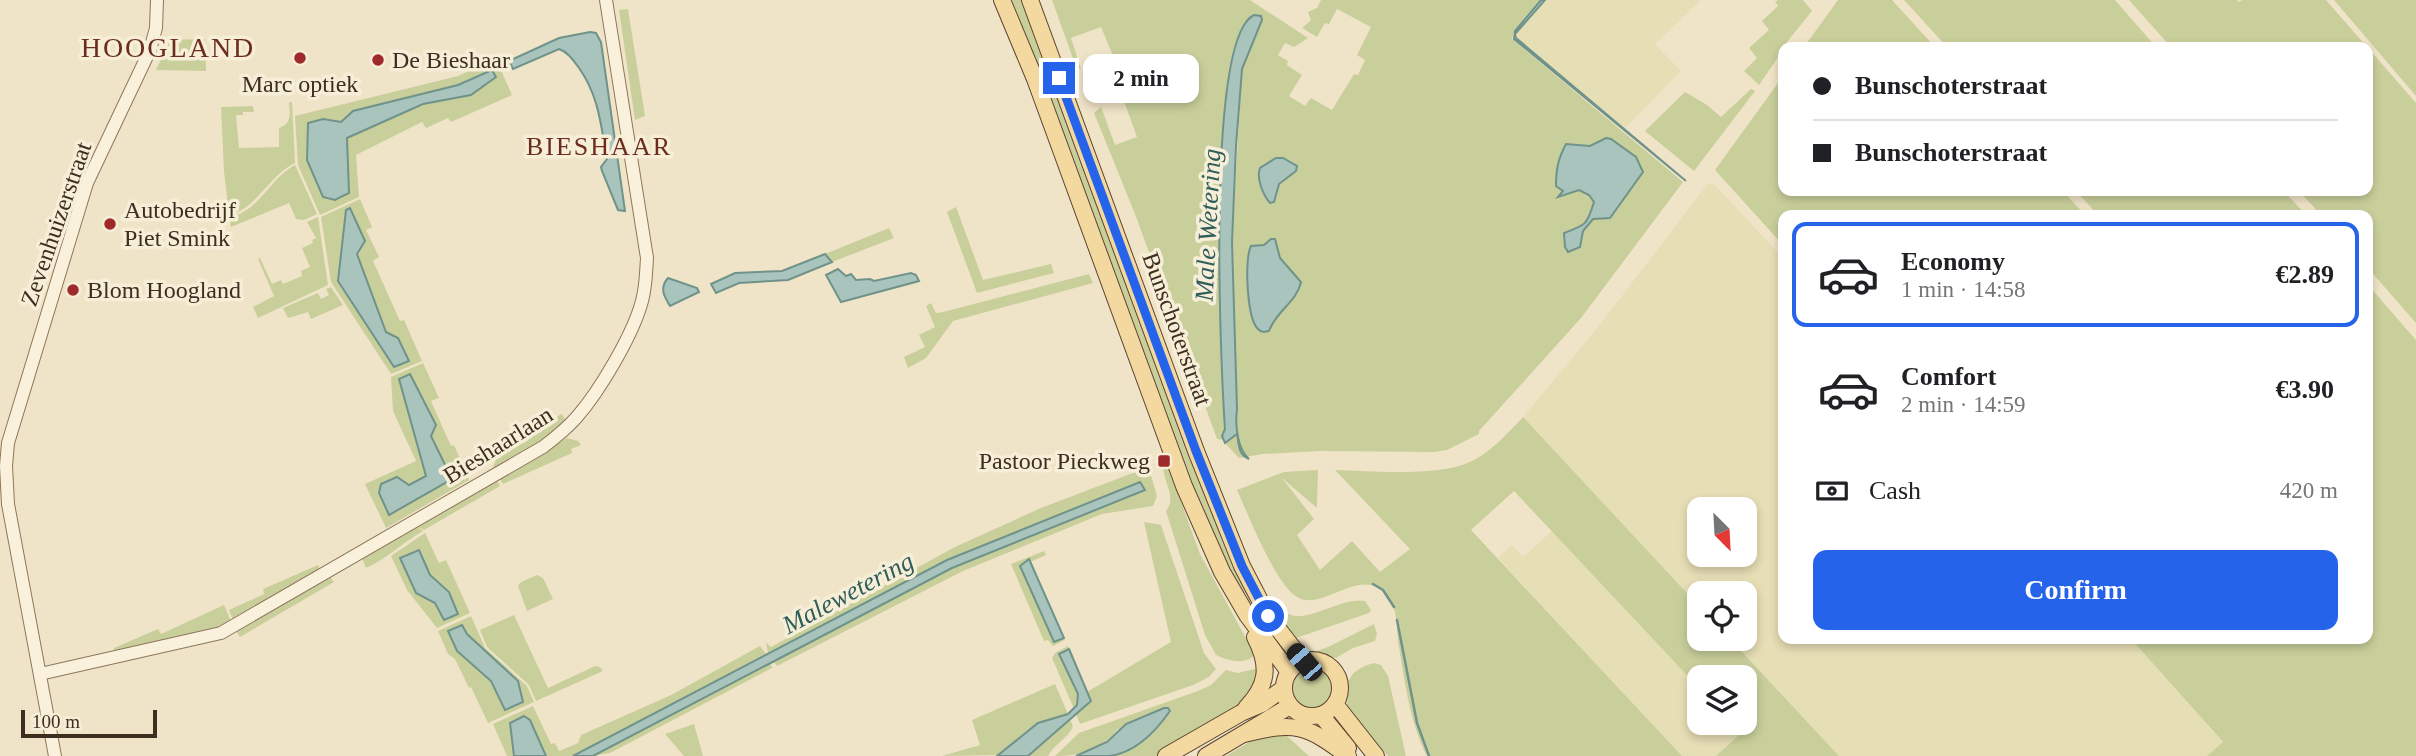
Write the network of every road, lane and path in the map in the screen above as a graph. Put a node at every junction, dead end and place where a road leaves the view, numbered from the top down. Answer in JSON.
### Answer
{"nodes":[{"id":1,"x":157,"y":0,"type":"edge"},
{"id":2,"x":606,"y":0,"type":"edge"},
{"id":3,"x":1002,"y":0,"type":"edge"},
{"id":4,"x":1030,"y":0,"type":"edge"},
{"id":5,"x":1247,"y":615,"type":"junction"},
{"id":6,"x":1304,"y":662,"type":"junction"},
{"id":7,"x":40,"y":674,"type":"junction"},
{"id":8,"x":1287,"y":680,"type":"junction"},
{"id":9,"x":1335,"y":704,"type":"junction"},
{"id":10,"x":1290,"y":706,"type":"junction"},
{"id":11,"x":1241,"y":713,"type":"junction"},
{"id":12,"x":1321,"y":715,"type":"junction"},
{"id":13,"x":1244,"y":734,"type":"junction"},
{"id":14,"x":55,"y":756,"type":"edge"},
{"id":15,"x":1166,"y":756,"type":"edge"},
{"id":16,"x":1206,"y":756,"type":"edge"},
{"id":17,"x":1348,"y":756,"type":"edge"},
{"id":18,"x":1355,"y":756,"type":"edge"},
{"id":19,"x":1376,"y":756,"type":"edge"}],
"edges":[{"from":1,"to":7,"type":"street","name":"Zevenhuizerstraat"},
{"from":2,"to":7,"type":"street","name":"Bieshaarlaan"},
{"from":3,"to":5,"type":"main road","name":"Bunschoterstraat"},
{"from":4,"to":6,"type":"main road","name":"Bunschoterstraat"},
{"from":5,"to":8,"type":"main road","name":"Bunschoterstraat"},
{"from":5,"to":11,"type":"main road"},
{"from":6,"to":8,"type":"main road"},
{"from":6,"to":9,"type":"main road"},
{"from":7,"to":14,"type":"street","name":"Zevenhuizerstraat"},
{"from":8,"to":10,"type":"main road"},
{"from":8,"to":11,"type":"main road"},
{"from":9,"to":12,"type":"main road"},
{"from":9,"to":19,"type":"main road"},
{"from":10,"to":12,"type":"main road"},
{"from":10,"to":13,"type":"main road"},
{"from":11,"to":15,"type":"main road"},
{"from":12,"to":18,"type":"main road"},
{"from":13,"to":16,"type":"main road"},
{"from":13,"to":17,"type":"main road"}]}
